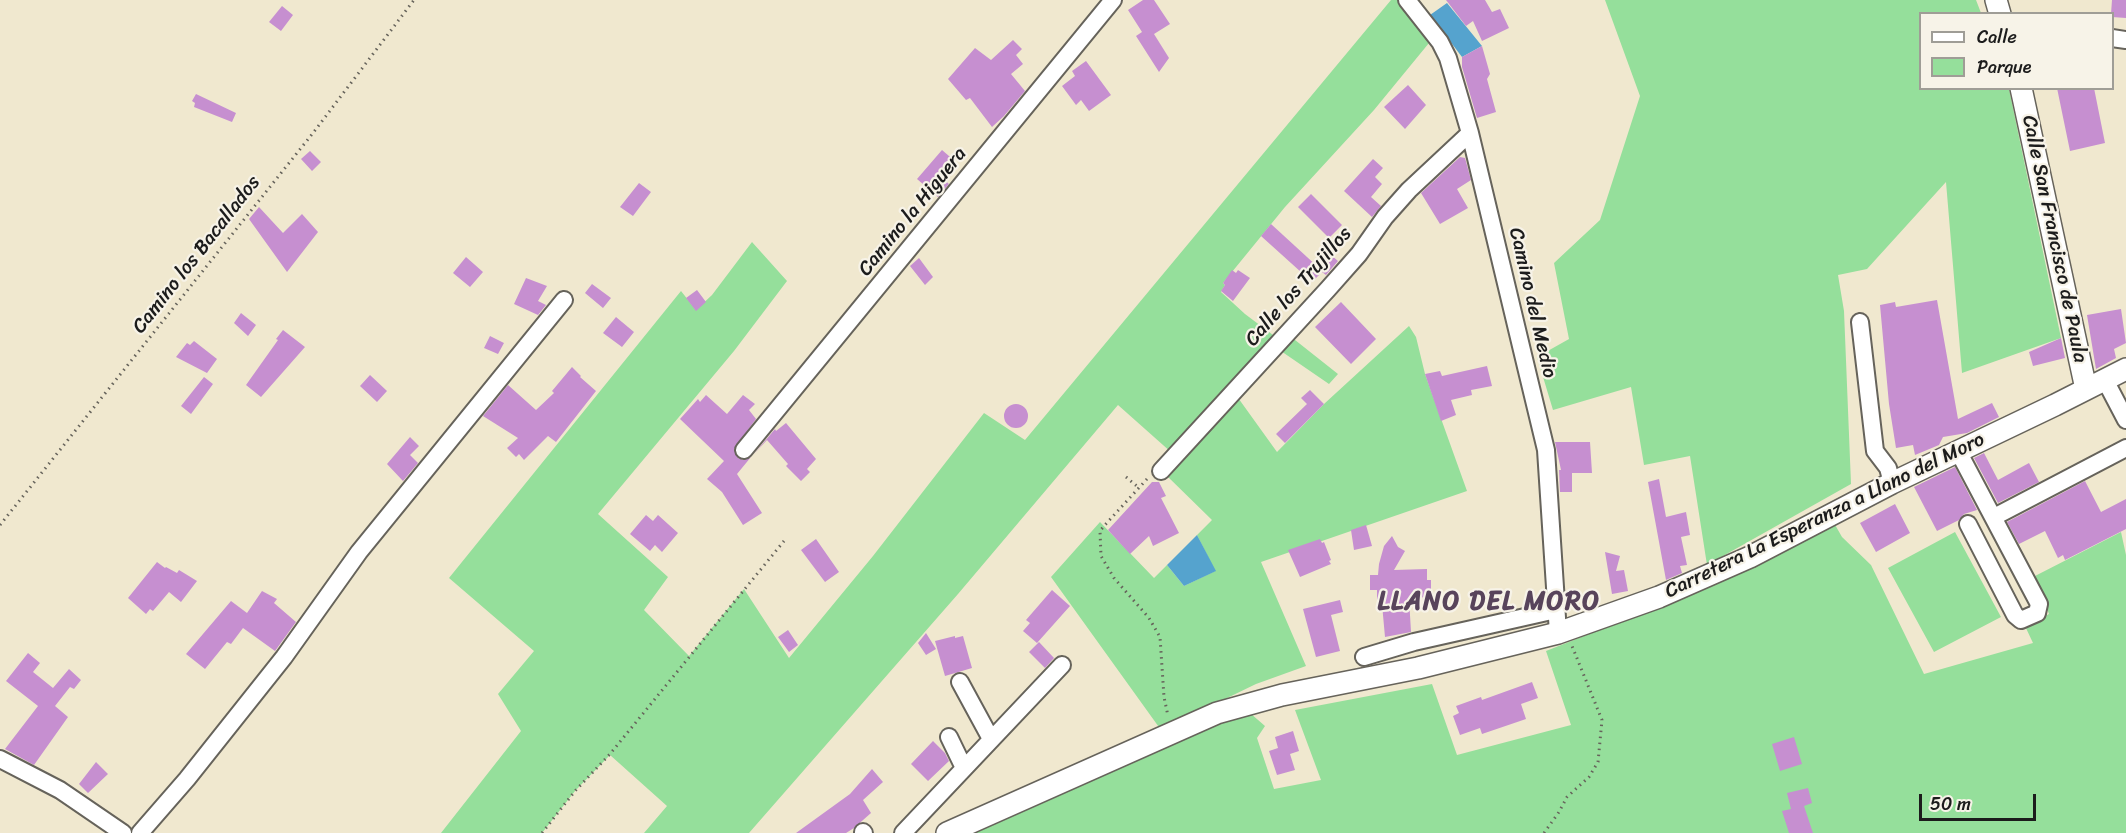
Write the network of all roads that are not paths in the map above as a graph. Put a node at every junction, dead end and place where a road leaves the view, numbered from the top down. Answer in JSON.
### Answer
{"nodes":[{"id":1,"x":1113,"y":0,"type":"edge"},
{"id":2,"x":1407,"y":0,"type":"edge"},
{"id":3,"x":2021,"y":90,"type":"edge"},
{"id":4,"x":1470,"y":134,"type":"junction"},
{"id":5,"x":564,"y":300,"type":"dead end"},
{"id":6,"x":1860,"y":322,"type":"dead end"},
{"id":7,"x":2126,"y":369,"type":"edge"},
{"id":8,"x":2095,"y":385,"type":"junction"},
{"id":9,"x":2126,"y":420,"type":"edge"},
{"id":10,"x":2126,"y":448,"type":"edge"},
{"id":11,"x":744,"y":450,"type":"dead end"},
{"id":12,"x":1958,"y":451,"type":"junction"},
{"id":13,"x":1161,"y":471,"type":"road end"},
{"id":14,"x":1892,"y":483,"type":"junction"},
{"id":15,"x":1994,"y":517,"type":"junction"},
{"id":16,"x":1968,"y":524,"type":"dead end"},
{"id":17,"x":1556,"y":610,"type":"junction"},
{"id":18,"x":1561,"y":632,"type":"junction"},
{"id":19,"x":1364,"y":657,"type":"dead end"},
{"id":20,"x":1062,"y":665,"type":"dead end"},
{"id":21,"x":960,"y":682,"type":"dead end"},
{"id":22,"x":949,"y":737,"type":"dead end"},
{"id":23,"x":991,"y":739,"type":"junction"},
{"id":24,"x":0,"y":759,"type":"edge"},
{"id":25,"x":964,"y":768,"type":"junction"},
{"id":26,"x":123,"y":833,"type":"edge"},
{"id":27,"x":140,"y":833,"type":"edge"},
{"id":28,"x":903,"y":833,"type":"edge"},
{"id":29,"x":947,"y":833,"type":"edge"}],
"edges":[{"from":1,"to":11,"type":"street","name":"Camino la Higuera"},
{"from":2,"to":4,"type":"street","name":"Camino del Medio"},
{"from":3,"to":8,"type":"main road","name":"Calle San Francisco de Paula"},
{"from":4,"to":13,"type":"street","name":"Calle los Trujillos"},
{"from":4,"to":17,"type":"street","name":"Camino del Medio"},
{"from":5,"to":27,"type":"street"},
{"from":6,"to":14,"type":"street"},
{"from":7,"to":8,"type":"main road","name":"Carretera La Esperanza a Llano del Moro"},
{"from":8,"to":9,"type":"street"},
{"from":8,"to":12,"type":"main road","name":"Carretera La Esperanza a Llano del Moro"},
{"from":10,"to":15,"type":"street"},
{"from":12,"to":14,"type":"main road","name":"Carretera La Esperanza a Llano del Moro"},
{"from":12,"to":15,"type":"street"},
{"from":14,"to":18,"type":"main road","name":"Carretera La Esperanza a Llano del Moro"},
{"from":15,"to":16,"type":"street"},
{"from":17,"to":18,"type":"street","name":"Camino del Medio"},
{"from":17,"to":19,"type":"street"},
{"from":18,"to":29,"type":"main road","name":"Carretera La Esperanza a Llano del Moro"},
{"from":20,"to":23,"type":"street"},
{"from":21,"to":23,"type":"street"},
{"from":22,"to":25,"type":"street"},
{"from":23,"to":25,"type":"street"},
{"from":24,"to":26,"type":"street"},
{"from":25,"to":28,"type":"street"}]}
